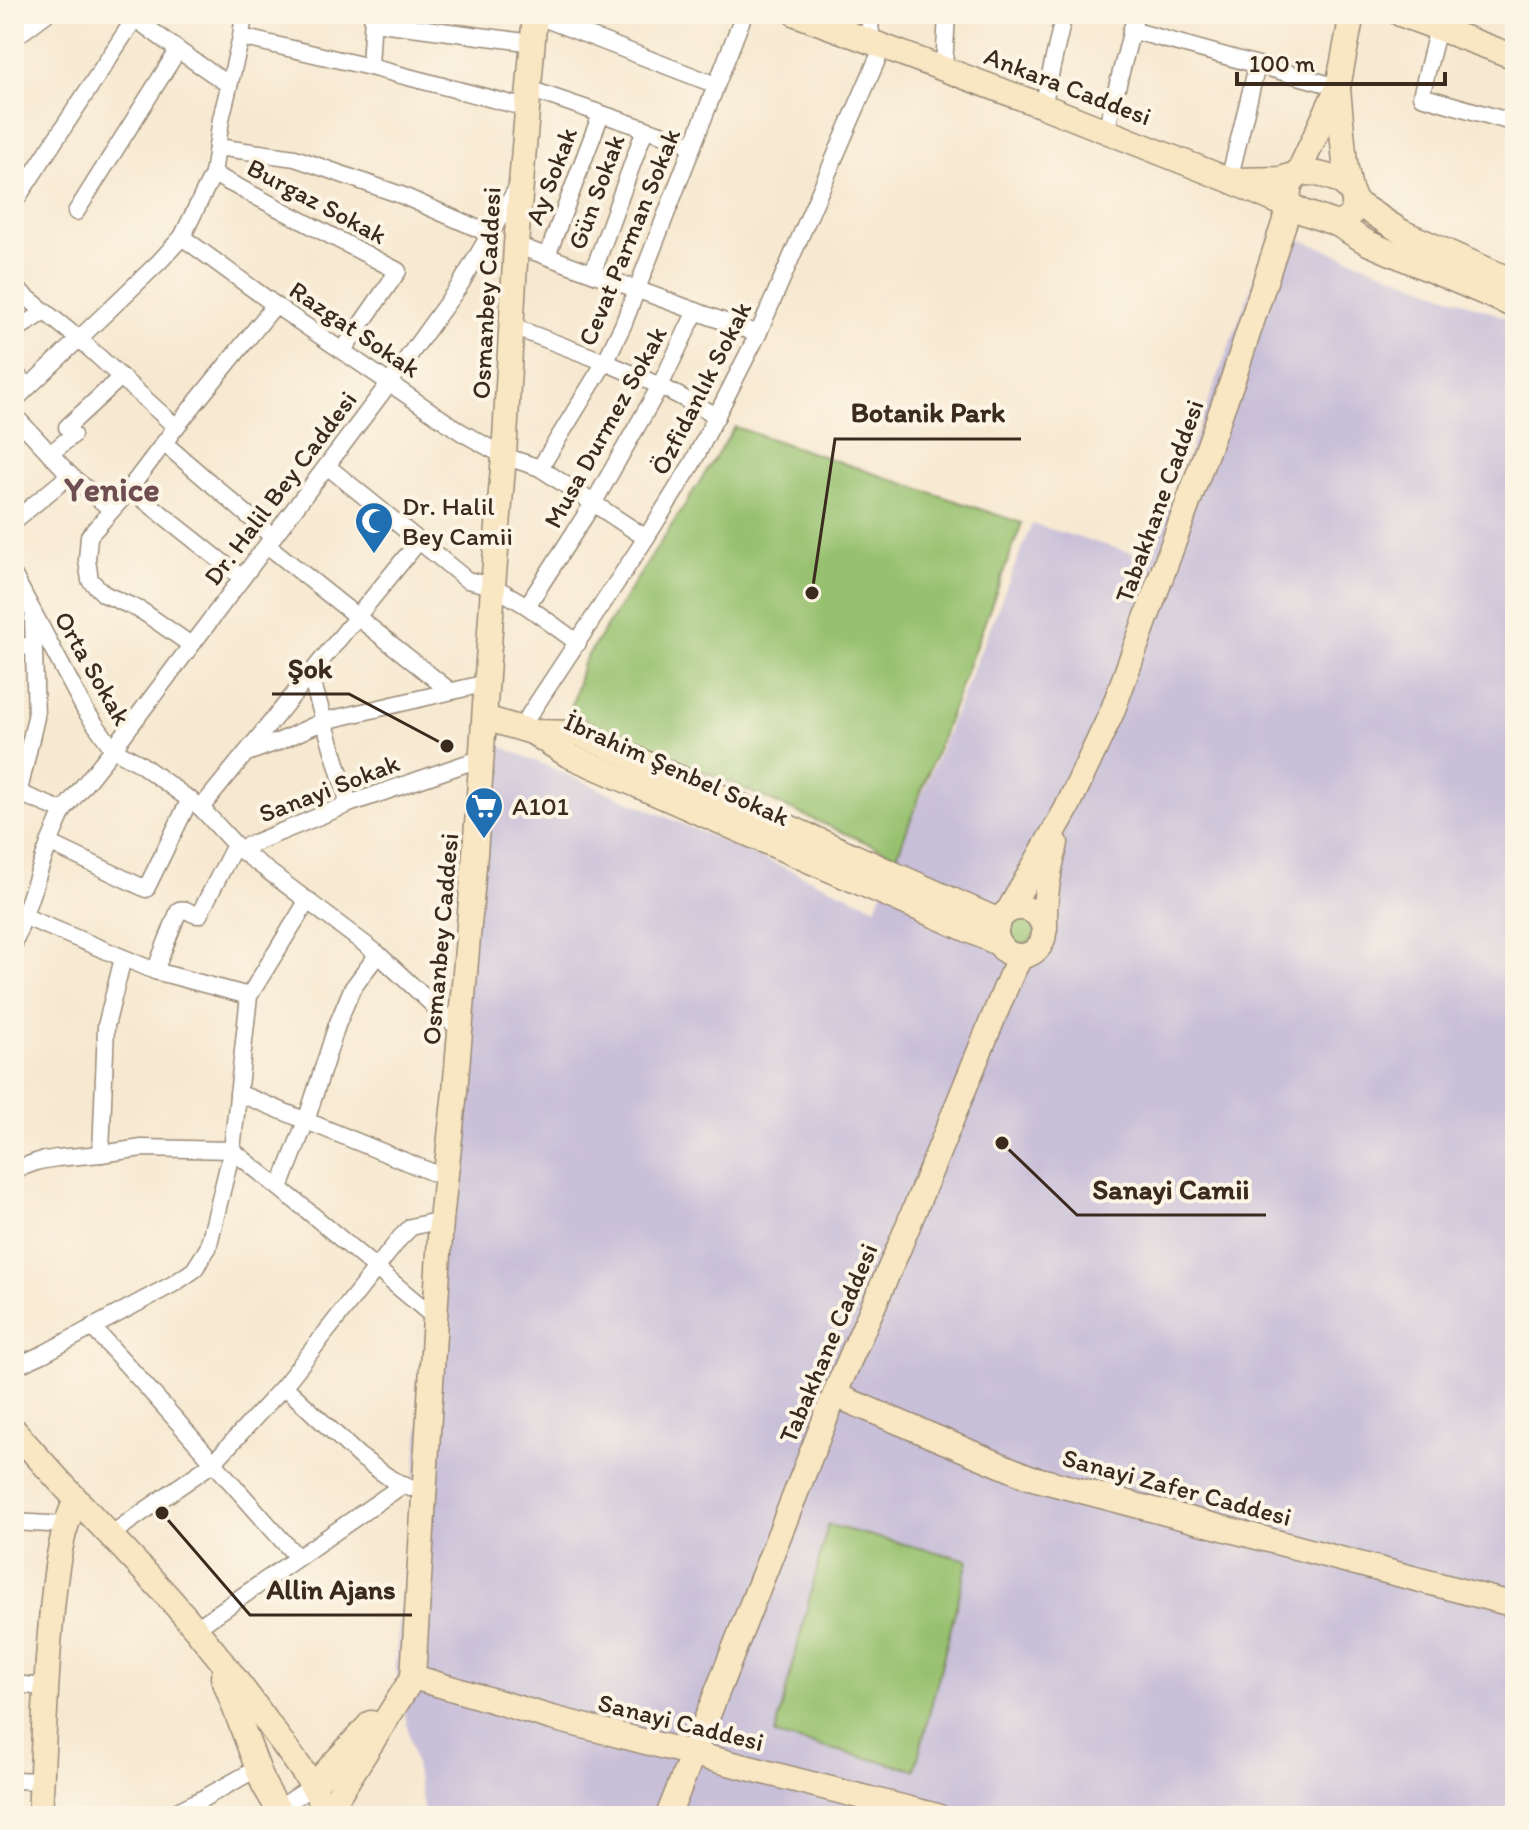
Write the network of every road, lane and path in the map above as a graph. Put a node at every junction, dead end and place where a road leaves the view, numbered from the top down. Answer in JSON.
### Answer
{"nodes":[{"id":1,"x":46,"y":14,"type":"edge"},
{"id":2,"x":244,"y":14,"type":"edge"},
{"id":3,"x":535,"y":14,"type":"edge"},
{"id":4,"x":744,"y":14,"type":"edge"},
{"id":5,"x":796,"y":14,"type":"edge"},
{"id":6,"x":869,"y":14,"type":"edge"},
{"id":7,"x":947,"y":14,"type":"edge"},
{"id":8,"x":1064,"y":14,"type":"edge"},
{"id":9,"x":1352,"y":14,"type":"edge"},
{"id":10,"x":1400,"y":14,"type":"edge"},
{"id":11,"x":1459,"y":14,"type":"edge"},
{"id":12,"x":132,"y":16,"type":"edge"},
{"id":13,"x":373,"y":18,"type":"edge"},
{"id":14,"x":1134,"y":22,"type":"edge"},
{"id":15,"x":1438,"y":28,"type":"junction"},
{"id":16,"x":241,"y":37,"type":"junction"},
{"id":17,"x":14,"y":38,"type":"edge"},
{"id":18,"x":533,"y":43,"type":"junction"},
{"id":19,"x":877,"y":44,"type":"junction"},
{"id":20,"x":178,"y":50,"type":"junction"},
{"id":21,"x":1515,"y":57,"type":"edge"},
{"id":22,"x":1257,"y":66,"type":"junction"},
{"id":23,"x":370,"y":67,"type":"junction"},
{"id":24,"x":944,"y":67,"type":"junction"},
{"id":25,"x":229,"y":85,"type":"junction"},
{"id":26,"x":716,"y":85,"type":"junction"},
{"id":27,"x":1338,"y":87,"type":"junction"},
{"id":28,"x":528,"y":98,"type":"junction"},
{"id":29,"x":1043,"y":106,"type":"junction"},
{"id":30,"x":601,"y":114,"type":"junction"},
{"id":31,"x":1515,"y":123,"type":"edge"},
{"id":32,"x":645,"y":129,"type":"junction"},
{"id":33,"x":1106,"y":130,"type":"junction"},
{"id":34,"x":693,"y":145,"type":"junction"},
{"id":35,"x":217,"y":147,"type":"junction"},
{"id":36,"x":1298,"y":173,"type":"junction"},
{"id":37,"x":213,"y":174,"type":"junction"},
{"id":38,"x":1229,"y":180,"type":"junction"},
{"id":39,"x":520,"y":183,"type":"junction"},
{"id":40,"x":1353,"y":195,"type":"junction"},
{"id":41,"x":14,"y":203,"type":"edge"},
{"id":42,"x":1290,"y":205,"type":"junction"},
{"id":43,"x":76,"y":212,"type":"dead end"},
{"id":44,"x":1337,"y":224,"type":"junction"},
{"id":45,"x":490,"y":234,"type":"junction"},
{"id":46,"x":182,"y":237,"type":"junction"},
{"id":47,"x":516,"y":245,"type":"junction"},
{"id":48,"x":547,"y":256,"type":"junction"},
{"id":49,"x":593,"y":272,"type":"junction"},
{"id":50,"x":1515,"y":282,"type":"edge"},
{"id":51,"x":14,"y":287,"type":"edge"},
{"id":52,"x":638,"y":288,"type":"junction"},
{"id":53,"x":275,"y":305,"type":"junction"},
{"id":54,"x":1515,"y":306,"type":"edge"},
{"id":55,"x":696,"y":311,"type":"junction"},
{"id":56,"x":45,"y":312,"type":"junction"},
{"id":57,"x":511,"y":326,"type":"junction"},
{"id":58,"x":14,"y":331,"type":"edge"},
{"id":59,"x":758,"y":334,"type":"junction"},
{"id":60,"x":79,"y":339,"type":"junction"},
{"id":61,"x":343,"y":350,"type":"junction"},
{"id":62,"x":605,"y":362,"type":"junction"},
{"id":63,"x":14,"y":372,"type":"edge"},
{"id":64,"x":121,"y":377,"type":"junction"},
{"id":65,"x":390,"y":382,"type":"junction"},
{"id":66,"x":660,"y":386,"type":"junction"},
{"id":67,"x":28,"y":387,"type":"junction"},
{"id":68,"x":14,"y":401,"type":"edge"},
{"id":69,"x":14,"y":415,"type":"edge"},
{"id":70,"x":717,"y":416,"type":"junction"},
{"id":71,"x":176,"y":427,"type":"junction"},
{"id":72,"x":164,"y":443,"type":"junction"},
{"id":73,"x":50,"y":454,"type":"junction"},
{"id":74,"x":504,"y":456,"type":"junction"},
{"id":75,"x":327,"y":466,"type":"junction"},
{"id":76,"x":540,"y":468,"type":"junction"},
{"id":77,"x":70,"y":475,"type":"junction"},
{"id":78,"x":129,"y":488,"type":"junction"},
{"id":79,"x":594,"y":502,"type":"junction"},
{"id":80,"x":112,"y":510,"type":"junction"},
{"id":81,"x":14,"y":521,"type":"edge"},
{"id":82,"x":646,"y":538,"type":"junction"},
{"id":83,"x":270,"y":541,"type":"junction"},
{"id":84,"x":418,"y":542,"type":"junction"},
{"id":85,"x":14,"y":576,"type":"edge"},
{"id":86,"x":242,"y":578,"type":"junction"},
{"id":87,"x":493,"y":586,"type":"junction"},
{"id":88,"x":527,"y":606,"type":"junction"},
{"id":89,"x":33,"y":612,"type":"junction"},
{"id":90,"x":358,"y":616,"type":"junction"},
{"id":91,"x":578,"y":643,"type":"junction"},
{"id":92,"x":34,"y":645,"type":"junction"},
{"id":93,"x":191,"y":645,"type":"junction"},
{"id":94,"x":14,"y":648,"type":"edge"},
{"id":95,"x":310,"y":674,"type":"junction"},
{"id":96,"x":487,"y":683,"type":"junction"},
{"id":97,"x":450,"y":691,"type":"junction"},
{"id":98,"x":485,"y":718,"type":"junction"},
{"id":99,"x":324,"y":721,"type":"junction"},
{"id":100,"x":526,"y":731,"type":"junction"},
{"id":101,"x":113,"y":749,"type":"junction"},
{"id":102,"x":246,"y":754,"type":"junction"},
{"id":103,"x":482,"y":758,"type":"junction"},
{"id":104,"x":16,"y":791,"type":"edge"},
{"id":105,"x":196,"y":803,"type":"junction"},
{"id":106,"x":349,"y":804,"type":"junction"},
{"id":107,"x":1066,"y":810,"type":"junction"},
{"id":108,"x":63,"y":811,"type":"junction"},
{"id":109,"x":49,"y":843,"type":"junction"},
{"id":110,"x":237,"y":847,"type":"junction"},
{"id":111,"x":308,"y":900,"type":"junction"},
{"id":112,"x":23,"y":916,"type":"junction"},
{"id":113,"x":1045,"y":931,"type":"junction"},
{"id":114,"x":1007,"y":933,"type":"junction"},
{"id":115,"x":14,"y":944,"type":"edge"},
{"id":116,"x":378,"y":954,"type":"junction"},
{"id":117,"x":123,"y":958,"type":"junction"},
{"id":118,"x":155,"y":971,"type":"junction"},
{"id":119,"x":249,"y":996,"type":"junction"},
{"id":120,"x":460,"y":1030,"type":"junction"},
{"id":121,"x":238,"y":1093,"type":"junction"},
{"id":122,"x":306,"y":1121,"type":"junction"},
{"id":123,"x":232,"y":1150,"type":"junction"},
{"id":124,"x":101,"y":1154,"type":"junction"},
{"id":125,"x":14,"y":1170,"type":"edge"},
{"id":126,"x":446,"y":1178,"type":"junction"},
{"id":127,"x":280,"y":1188,"type":"junction"},
{"id":128,"x":441,"y":1220,"type":"junction"},
{"id":129,"x":376,"y":1269,"type":"junction"},
{"id":130,"x":435,"y":1318,"type":"junction"},
{"id":131,"x":92,"y":1327,"type":"junction"},
{"id":132,"x":14,"y":1367,"type":"edge"},
{"id":133,"x":284,"y":1386,"type":"junction"},
{"id":134,"x":835,"y":1395,"type":"junction"},
{"id":135,"x":14,"y":1430,"type":"edge"},
{"id":136,"x":213,"y":1463,"type":"junction"},
{"id":137,"x":414,"y":1490,"type":"junction"},
{"id":138,"x":76,"y":1500,"type":"junction"},
{"id":139,"x":14,"y":1522,"type":"edge"},
{"id":140,"x":67,"y":1525,"type":"junction"},
{"id":141,"x":110,"y":1535,"type":"junction"},
{"id":142,"x":297,"y":1557,"type":"junction"},
{"id":143,"x":1515,"y":1605,"type":"edge"},
{"id":144,"x":195,"y":1629,"type":"junction"},
{"id":145,"x":211,"y":1649,"type":"junction"},
{"id":146,"x":413,"y":1677,"type":"junction"},
{"id":147,"x":14,"y":1684,"type":"edge"},
{"id":148,"x":45,"y":1687,"type":"junction"},
{"id":149,"x":692,"y":1754,"type":"junction"},
{"id":150,"x":258,"y":1768,"type":"junction"},
{"id":151,"x":14,"y":1780,"type":"edge"},
{"id":152,"x":42,"y":1781,"type":"junction"},
{"id":153,"x":313,"y":1786,"type":"junction"},
{"id":154,"x":280,"y":1813,"type":"edge"},
{"id":155,"x":327,"y":1815,"type":"edge"},
{"id":156,"x":931,"y":1815,"type":"edge"},
{"id":157,"x":40,"y":1816,"type":"edge"},
{"id":158,"x":167,"y":1816,"type":"edge"},
{"id":159,"x":668,"y":1816,"type":"edge"}],
"edges":[{"from":1,"to":17,"type":"street"},
{"from":2,"to":16,"type":"street"},
{"from":3,"to":18,"type":"street","name":"Osmanbey Caddesi"},
{"from":3,"to":26,"type":"street"},
{"from":4,"to":26,"type":"street","name":"Cevat Parman Sokak"},
{"from":5,"to":19,"type":"street","name":"Ankara Caddesi"},
{"from":6,"to":19,"type":"street"},
{"from":7,"to":24,"type":"street"},
{"from":8,"to":29,"type":"street"},
{"from":9,"to":27,"type":"street"},
{"from":10,"to":15,"type":"street"},
{"from":11,"to":15,"type":"street"},
{"from":12,"to":20,"type":"street"},
{"from":12,"to":41,"type":"street"},
{"from":13,"to":18,"type":"street"},
{"from":13,"to":23,"type":"street"},
{"from":14,"to":22,"type":"street"},
{"from":14,"to":33,"type":"street"},
{"from":15,"to":21,"type":"street"},
{"from":15,"to":31,"type":"street"},
{"from":16,"to":23,"type":"street"},
{"from":16,"to":25,"type":"street"},
{"from":18,"to":28,"type":"street","name":"Osmanbey Caddesi"},
{"from":19,"to":24,"type":"street","name":"Ankara Caddesi"},
{"from":19,"to":59,"type":"street","name":"Özfidanlık Sokak"},
{"from":20,"to":25,"type":"street"},
{"from":20,"to":43,"type":"street"},
{"from":22,"to":27,"type":"street"},
{"from":22,"to":38,"type":"street"},
{"from":23,"to":28,"type":"street"},
{"from":24,"to":29,"type":"street","name":"Ankara Caddesi"},
{"from":25,"to":35,"type":"street"},
{"from":26,"to":34,"type":"street","name":"Cevat Parman Sokak"},
{"from":27,"to":36,"type":"street"},
{"from":27,"to":40,"type":"street"},
{"from":28,"to":30,"type":"street"},
{"from":28,"to":39,"type":"street","name":"Osmanbey Caddesi"},
{"from":29,"to":33,"type":"street","name":"Ankara Caddesi"},
{"from":30,"to":32,"type":"street"},
{"from":30,"to":48,"type":"street","name":"Ay Sokak"},
{"from":32,"to":34,"type":"street"},
{"from":32,"to":49,"type":"street","name":"Gün Sokak"},
{"from":33,"to":38,"type":"street","name":"Ankara Caddesi"},
{"from":34,"to":52,"type":"street","name":"Cevat Parman Sokak"},
{"from":35,"to":37,"type":"street"},
{"from":35,"to":45,"type":"street"},
{"from":36,"to":38,"type":"street"},
{"from":36,"to":40,"type":"street"},
{"from":36,"to":42,"type":"street"},
{"from":37,"to":46,"type":"street"},
{"from":37,"to":61,"type":"street","name":"Burgaz Sokak"},
{"from":38,"to":42,"type":"street","name":"Ankara Caddesi"},
{"from":39,"to":45,"type":"street","name":"Dr. Halil Bey Caddesi"},
{"from":39,"to":47,"type":"street","name":"Osmanbey Caddesi"},
{"from":40,"to":44,"type":"street"},
{"from":40,"to":50,"type":"street"},
{"from":42,"to":44,"type":"street"},
{"from":42,"to":107,"type":"street","name":"Tabakhane Caddesi"},
{"from":44,"to":54,"type":"street"},
{"from":45,"to":65,"type":"street","name":"Dr. Halil Bey Caddesi"},
{"from":46,"to":53,"type":"street","name":"Razgat Sokak"},
{"from":46,"to":60,"type":"street"},
{"from":47,"to":48,"type":"street"},
{"from":47,"to":57,"type":"street","name":"Osmanbey Caddesi"},
{"from":48,"to":49,"type":"street"},
{"from":49,"to":52,"type":"street"},
{"from":51,"to":56,"type":"street"},
{"from":52,"to":55,"type":"street"},
{"from":52,"to":62,"type":"street","name":"Cevat Parman Sokak"},
{"from":53,"to":61,"type":"street","name":"Razgat Sokak"},
{"from":53,"to":71,"type":"street"},
{"from":55,"to":59,"type":"street"},
{"from":55,"to":66,"type":"street","name":"Musa Durmez Sokak"},
{"from":56,"to":58,"type":"street"},
{"from":56,"to":60,"type":"street"},
{"from":57,"to":62,"type":"street"},
{"from":57,"to":74,"type":"street","name":"Osmanbey Caddesi"},
{"from":59,"to":70,"type":"street","name":"Özfidanlık Sokak"},
{"from":60,"to":64,"type":"street"},
{"from":60,"to":67,"type":"street"},
{"from":61,"to":65,"type":"street","name":"Razgat Sokak"},
{"from":62,"to":66,"type":"street"},
{"from":62,"to":76,"type":"street","name":"Cevat Parman Sokak"},
{"from":63,"to":67,"type":"street"},
{"from":64,"to":71,"type":"street"},
{"from":64,"to":73,"type":"street"},
{"from":65,"to":74,"type":"street","name":"Razgat Sokak"},
{"from":65,"to":75,"type":"street","name":"Dr. Halil Bey Caddesi"},
{"from":66,"to":70,"type":"street"},
{"from":66,"to":79,"type":"street","name":"Musa Durmez Sokak"},
{"from":67,"to":68,"type":"street"},
{"from":69,"to":73,"type":"street"},
{"from":70,"to":82,"type":"street","name":"Özfidanlık Sokak"},
{"from":71,"to":72,"type":"street"},
{"from":72,"to":78,"type":"street"},
{"from":72,"to":83,"type":"street"},
{"from":73,"to":77,"type":"street"},
{"from":74,"to":76,"type":"street","name":"Razgat Sokak"},
{"from":74,"to":87,"type":"street","name":"Osmanbey Caddesi"},
{"from":75,"to":83,"type":"street","name":"Dr. Halil Bey Caddesi"},
{"from":75,"to":84,"type":"street"},
{"from":76,"to":79,"type":"street","name":"Razgat Sokak"},
{"from":77,"to":80,"type":"street"},
{"from":77,"to":81,"type":"street"},
{"from":78,"to":80,"type":"street"},
{"from":78,"to":86,"type":"street"},
{"from":79,"to":82,"type":"street","name":"Razgat Sokak"},
{"from":79,"to":88,"type":"street","name":"Musa Durmez Sokak"},
{"from":80,"to":93,"type":"street"},
{"from":82,"to":91,"type":"street","name":"Özfidanlık Sokak"},
{"from":83,"to":86,"type":"street","name":"Dr. Halil Bey Caddesi"},
{"from":83,"to":90,"type":"street"},
{"from":84,"to":87,"type":"street"},
{"from":84,"to":90,"type":"street"},
{"from":85,"to":89,"type":"street","name":"Orta Sokak"},
{"from":86,"to":93,"type":"street","name":"Dr. Halil Bey Caddesi"},
{"from":87,"to":88,"type":"street"},
{"from":87,"to":96,"type":"street","name":"Osmanbey Caddesi"},
{"from":88,"to":91,"type":"street"},
{"from":89,"to":92,"type":"street"},
{"from":89,"to":101,"type":"street","name":"Orta Sokak"},
{"from":90,"to":95,"type":"street"},
{"from":90,"to":97,"type":"street"},
{"from":91,"to":100,"type":"street","name":"Özfidanlık Sokak"},
{"from":92,"to":94,"type":"street"},
{"from":92,"to":104,"type":"street"},
{"from":93,"to":101,"type":"street","name":"Dr. Halil Bey Caddesi"},
{"from":95,"to":99,"type":"street"},
{"from":95,"to":102,"type":"street"},
{"from":96,"to":97,"type":"street"},
{"from":96,"to":98,"type":"street","name":"Osmanbey Caddesi"},
{"from":97,"to":99,"type":"street"},
{"from":98,"to":100,"type":"street","name":"İbrahim Şenbel Sokak"},
{"from":98,"to":103,"type":"street","name":"Osmanbey Caddesi"},
{"from":99,"to":102,"type":"street"},
{"from":99,"to":106,"type":"street"},
{"from":100,"to":114,"type":"street","name":"İbrahim Şenbel Sokak"},
{"from":101,"to":105,"type":"street"},
{"from":101,"to":108,"type":"street","name":"Dr. Halil Bey Caddesi"},
{"from":102,"to":105,"type":"street"},
{"from":103,"to":106,"type":"street","name":"Sanayi Sokak"},
{"from":103,"to":120,"type":"street","name":"Osmanbey Caddesi"},
{"from":104,"to":108,"type":"street"},
{"from":105,"to":109,"type":"street"},
{"from":105,"to":110,"type":"street"},
{"from":106,"to":110,"type":"street","name":"Sanayi Sokak"},
{"from":107,"to":113,"type":"street"},
{"from":107,"to":114,"type":"street"},
{"from":108,"to":109,"type":"street","name":"Dr. Halil Bey Caddesi"},
{"from":109,"to":112,"type":"street","name":"Dr. Halil Bey Caddesi"},
{"from":110,"to":111,"type":"street"},
{"from":110,"to":118,"type":"street"},
{"from":111,"to":116,"type":"street"},
{"from":111,"to":119,"type":"street"},
{"from":112,"to":115,"type":"street","name":"Dr. Halil Bey Caddesi"},
{"from":112,"to":117,"type":"street"},
{"from":113,"to":114,"type":"street"},
{"from":113,"to":114,"type":"street"},
{"from":114,"to":134,"type":"street","name":"Tabakhane Caddesi"},
{"from":116,"to":120,"type":"street"},
{"from":116,"to":122,"type":"street"},
{"from":117,"to":118,"type":"street"},
{"from":117,"to":124,"type":"street"},
{"from":118,"to":119,"type":"street"},
{"from":119,"to":121,"type":"street"},
{"from":120,"to":126,"type":"street","name":"Osmanbey Caddesi"},
{"from":121,"to":122,"type":"street"},
{"from":121,"to":123,"type":"street"},
{"from":122,"to":126,"type":"street"},
{"from":122,"to":127,"type":"street"},
{"from":123,"to":124,"type":"street"},
{"from":123,"to":127,"type":"street"},
{"from":123,"to":131,"type":"street"},
{"from":124,"to":125,"type":"street"},
{"from":126,"to":128,"type":"street","name":"Osmanbey Caddesi"},
{"from":127,"to":129,"type":"street"},
{"from":128,"to":129,"type":"street"},
{"from":128,"to":130,"type":"street","name":"Osmanbey Caddesi"},
{"from":129,"to":130,"type":"street"},
{"from":129,"to":133,"type":"street"},
{"from":130,"to":137,"type":"street","name":"Osmanbey Caddesi"},
{"from":131,"to":132,"type":"street"},
{"from":131,"to":136,"type":"street"},
{"from":133,"to":136,"type":"street"},
{"from":133,"to":137,"type":"street"},
{"from":134,"to":143,"type":"street","name":"Sanayi Zafer Caddesi"},
{"from":134,"to":149,"type":"street","name":"Tabakhane Caddesi"},
{"from":135,"to":138,"type":"street"},
{"from":136,"to":141,"type":"street"},
{"from":136,"to":142,"type":"street"},
{"from":137,"to":142,"type":"street"},
{"from":137,"to":146,"type":"street","name":"Osmanbey Caddesi"},
{"from":138,"to":140,"type":"street"},
{"from":138,"to":141,"type":"street"},
{"from":139,"to":140,"type":"street"},
{"from":140,"to":148,"type":"street"},
{"from":141,"to":144,"type":"street"},
{"from":142,"to":144,"type":"street"},
{"from":144,"to":145,"type":"street"},
{"from":145,"to":150,"type":"street"},
{"from":145,"to":153,"type":"street"},
{"from":146,"to":149,"type":"street","name":"Sanayi Caddesi"},
{"from":146,"to":153,"type":"street"},
{"from":146,"to":155,"type":"street","name":"Osmanbey Caddesi"},
{"from":147,"to":148,"type":"street"},
{"from":148,"to":152,"type":"street"},
{"from":149,"to":156,"type":"street","name":"Sanayi Caddesi"},
{"from":149,"to":159,"type":"street","name":"Tabakhane Caddesi"},
{"from":150,"to":154,"type":"street"},
{"from":150,"to":158,"type":"street"},
{"from":151,"to":152,"type":"street"},
{"from":152,"to":157,"type":"street"},
{"from":153,"to":154,"type":"street"},
{"from":153,"to":155,"type":"street"}]}
